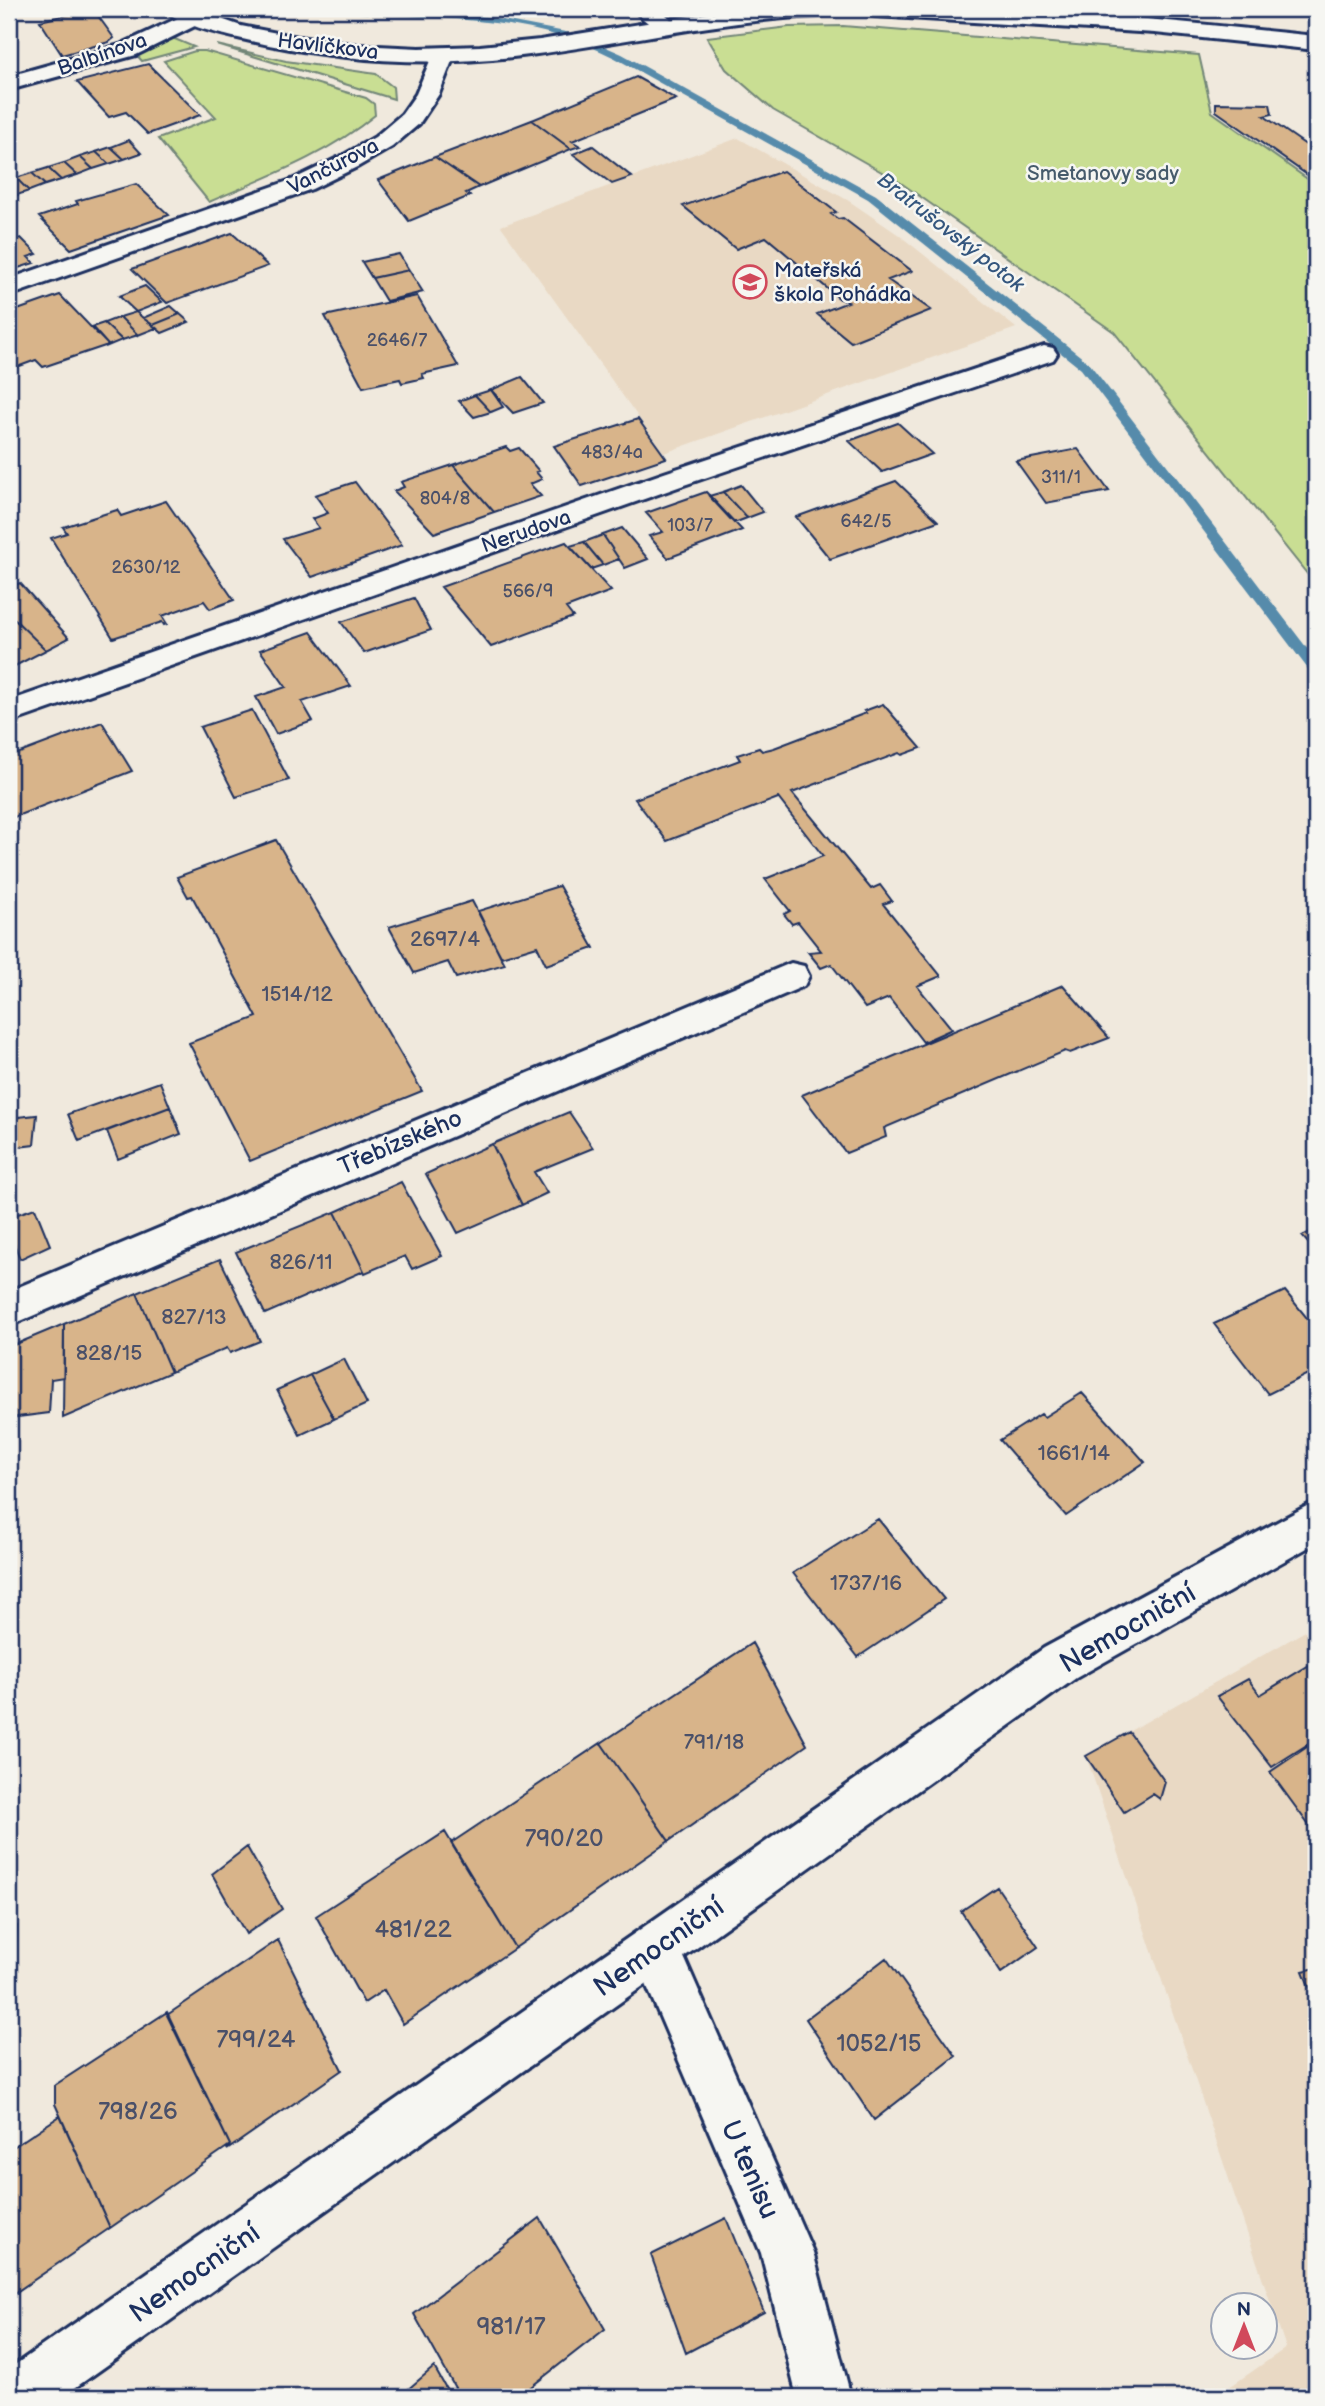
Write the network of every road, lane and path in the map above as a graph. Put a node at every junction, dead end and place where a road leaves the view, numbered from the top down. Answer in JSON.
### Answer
{"nodes":[{"id":1,"x":645,"y":9,"type":"edge"},
{"id":2,"x":819,"y":9,"type":"edge"},
{"id":3,"x":876,"y":9,"type":"edge"},
{"id":4,"x":185,"y":13,"type":"edge"},
{"id":5,"x":667,"y":25,"type":"junction"},
{"id":6,"x":1316,"y":43,"type":"edge"},
{"id":7,"x":443,"y":56,"type":"junction"},
{"id":8,"x":9,"y":83,"type":"edge"},
{"id":9,"x":9,"y":288,"type":"edge"},
{"id":10,"x":1044,"y":354,"type":"dead end"},
{"id":11,"x":9,"y":712,"type":"edge"},
{"id":12,"x":791,"y":976,"type":"dead end"},
{"id":13,"x":9,"y":1309,"type":"edge"},
{"id":14,"x":1316,"y":1521,"type":"edge"},
{"id":15,"x":655,"y":1948,"type":"junction"},
{"id":16,"x":16,"y":2397,"type":"edge"},
{"id":17,"x":824,"y":2397,"type":"edge"}],
"edges":[{"from":1,"to":5,"type":"street"},
{"from":2,"to":5,"type":"street"},
{"from":3,"to":6,"type":"street"},
{"from":4,"to":7,"type":"street","name":"Havlíčkova"},
{"from":4,"to":8,"type":"street","name":"Balbínova"},
{"from":5,"to":7,"type":"street"},
{"from":7,"to":9,"type":"street","name":"Vančurova"},
{"from":10,"to":11,"type":"street","name":"Nerudova"},
{"from":12,"to":13,"type":"street","name":"Třebízského"},
{"from":14,"to":15,"type":"street","name":"Nemocniční"},
{"from":15,"to":16,"type":"street","name":"Nemocniční"},
{"from":15,"to":17,"type":"street","name":"U tenisu"}]}
